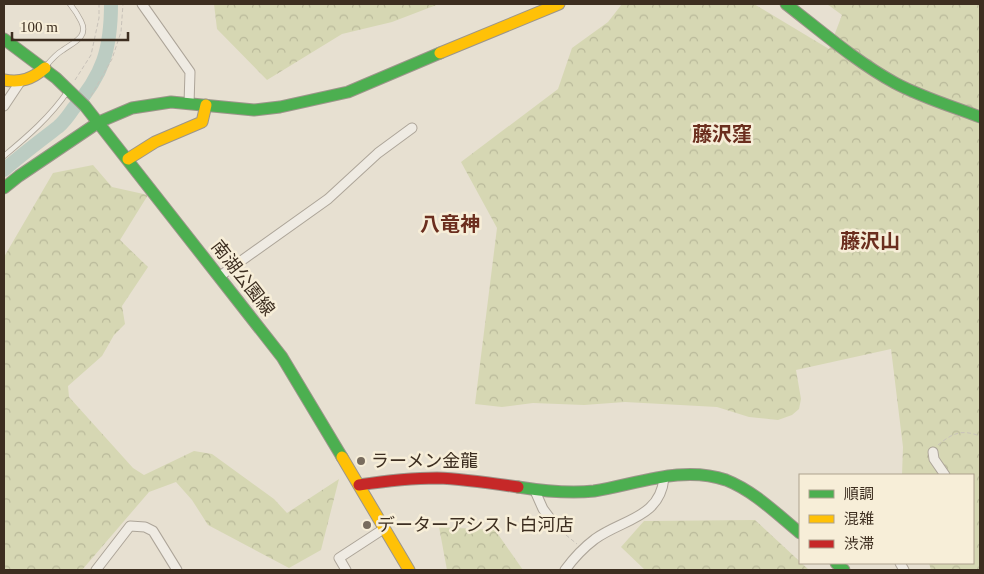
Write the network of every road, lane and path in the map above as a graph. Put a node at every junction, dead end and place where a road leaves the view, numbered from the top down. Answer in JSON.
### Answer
{"nodes":[{"id":1,"x":70,"y":4,"type":"edge"},
{"id":2,"x":100,"y":4,"type":"edge"},
{"id":3,"x":123,"y":4,"type":"edge"},
{"id":4,"x":142,"y":4,"type":"edge"},
{"id":5,"x":559,"y":4,"type":"edge"},
{"id":6,"x":786,"y":4,"type":"edge"},
{"id":7,"x":4,"y":39,"type":"edge"},
{"id":8,"x":45,"y":68,"type":"junction"},
{"id":9,"x":4,"y":80,"type":"edge"},
{"id":10,"x":20,"y":82,"type":"junction"},
{"id":11,"x":70,"y":88,"type":"junction"},
{"id":12,"x":189,"y":104,"type":"junction"},
{"id":13,"x":206,"y":105,"type":"junction"},
{"id":14,"x":4,"y":106,"type":"edge"},
{"id":15,"x":85,"y":106,"type":"junction"},
{"id":16,"x":980,"y":117,"type":"edge"},
{"id":17,"x":99,"y":122,"type":"junction"},
{"id":18,"x":412,"y":128,"type":"dead end"},
{"id":19,"x":4,"y":156,"type":"edge"},
{"id":20,"x":128,"y":159,"type":"junction"},
{"id":21,"x":4,"y":188,"type":"edge"},
{"id":22,"x":220,"y":276,"type":"junction"},
{"id":23,"x":980,"y":436,"type":"edge"},
{"id":24,"x":934,"y":452,"type":"joint"},
{"id":25,"x":944,"y":474,"type":"edge"},
{"id":26,"x":664,"y":478,"type":"junction"},
{"id":27,"x":359,"y":485,"type":"junction"},
{"id":28,"x":535,"y":491,"type":"junction"},
{"id":29,"x":555,"y":525,"type":"joint"},
{"id":30,"x":385,"y":528,"type":"junction"},
{"id":31,"x":799,"y":532,"type":"edge"},
{"id":32,"x":583,"y":549,"type":"junction"},
{"id":33,"x":96,"y":570,"type":"edge"},
{"id":34,"x":176,"y":570,"type":"edge"},
{"id":35,"x":346,"y":570,"type":"edge"},
{"id":36,"x":409,"y":570,"type":"edge"},
{"id":37,"x":565,"y":570,"type":"edge"}],
"edges":[{"from":1,"to":8,"type":"lane"},
{"from":2,"to":11,"type":"path"},
{"from":3,"to":15,"type":"path"},
{"from":4,"to":12,"type":"street"},
{"from":5,"to":13,"type":"street"},
{"from":6,"to":16,"type":"street"},
{"from":7,"to":8,"type":"street","name":"南湖公園線"},
{"from":8,"to":10,"type":"street"},
{"from":8,"to":11,"type":"street","name":"南湖公園線"},
{"from":9,"to":10,"type":"street"},
{"from":10,"to":14,"type":"street"},
{"from":11,"to":15,"type":"street","name":"南湖公園線"},
{"from":11,"to":19,"type":"lane"},
{"from":12,"to":13,"type":"street"},
{"from":12,"to":17,"type":"street"},
{"from":13,"to":20,"type":"street"},
{"from":15,"to":17,"type":"street","name":"南湖公園線"},
{"from":17,"to":20,"type":"street","name":"南湖公園線"},
{"from":17,"to":21,"type":"street"},
{"from":18,"to":22,"type":"street"},
{"from":20,"to":22,"type":"street","name":"南湖公園線"},
{"from":22,"to":27,"type":"street","name":"南湖公園線"},
{"from":23,"to":24,"type":"path"},
{"from":24,"to":25,"type":"street"},
{"from":26,"to":28,"type":"street"},
{"from":26,"to":31,"type":"street"},
{"from":26,"to":32,"type":"street"},
{"from":27,"to":28,"type":"street"},
{"from":27,"to":30,"type":"street","name":"南湖公園線"},
{"from":28,"to":29,"type":"street"},
{"from":29,"to":32,"type":"path"},
{"from":30,"to":35,"type":"street"},
{"from":30,"to":36,"type":"street","name":"南湖公園線"},
{"from":32,"to":37,"type":"street"},
{"from":33,"to":34,"type":"street"}]}
